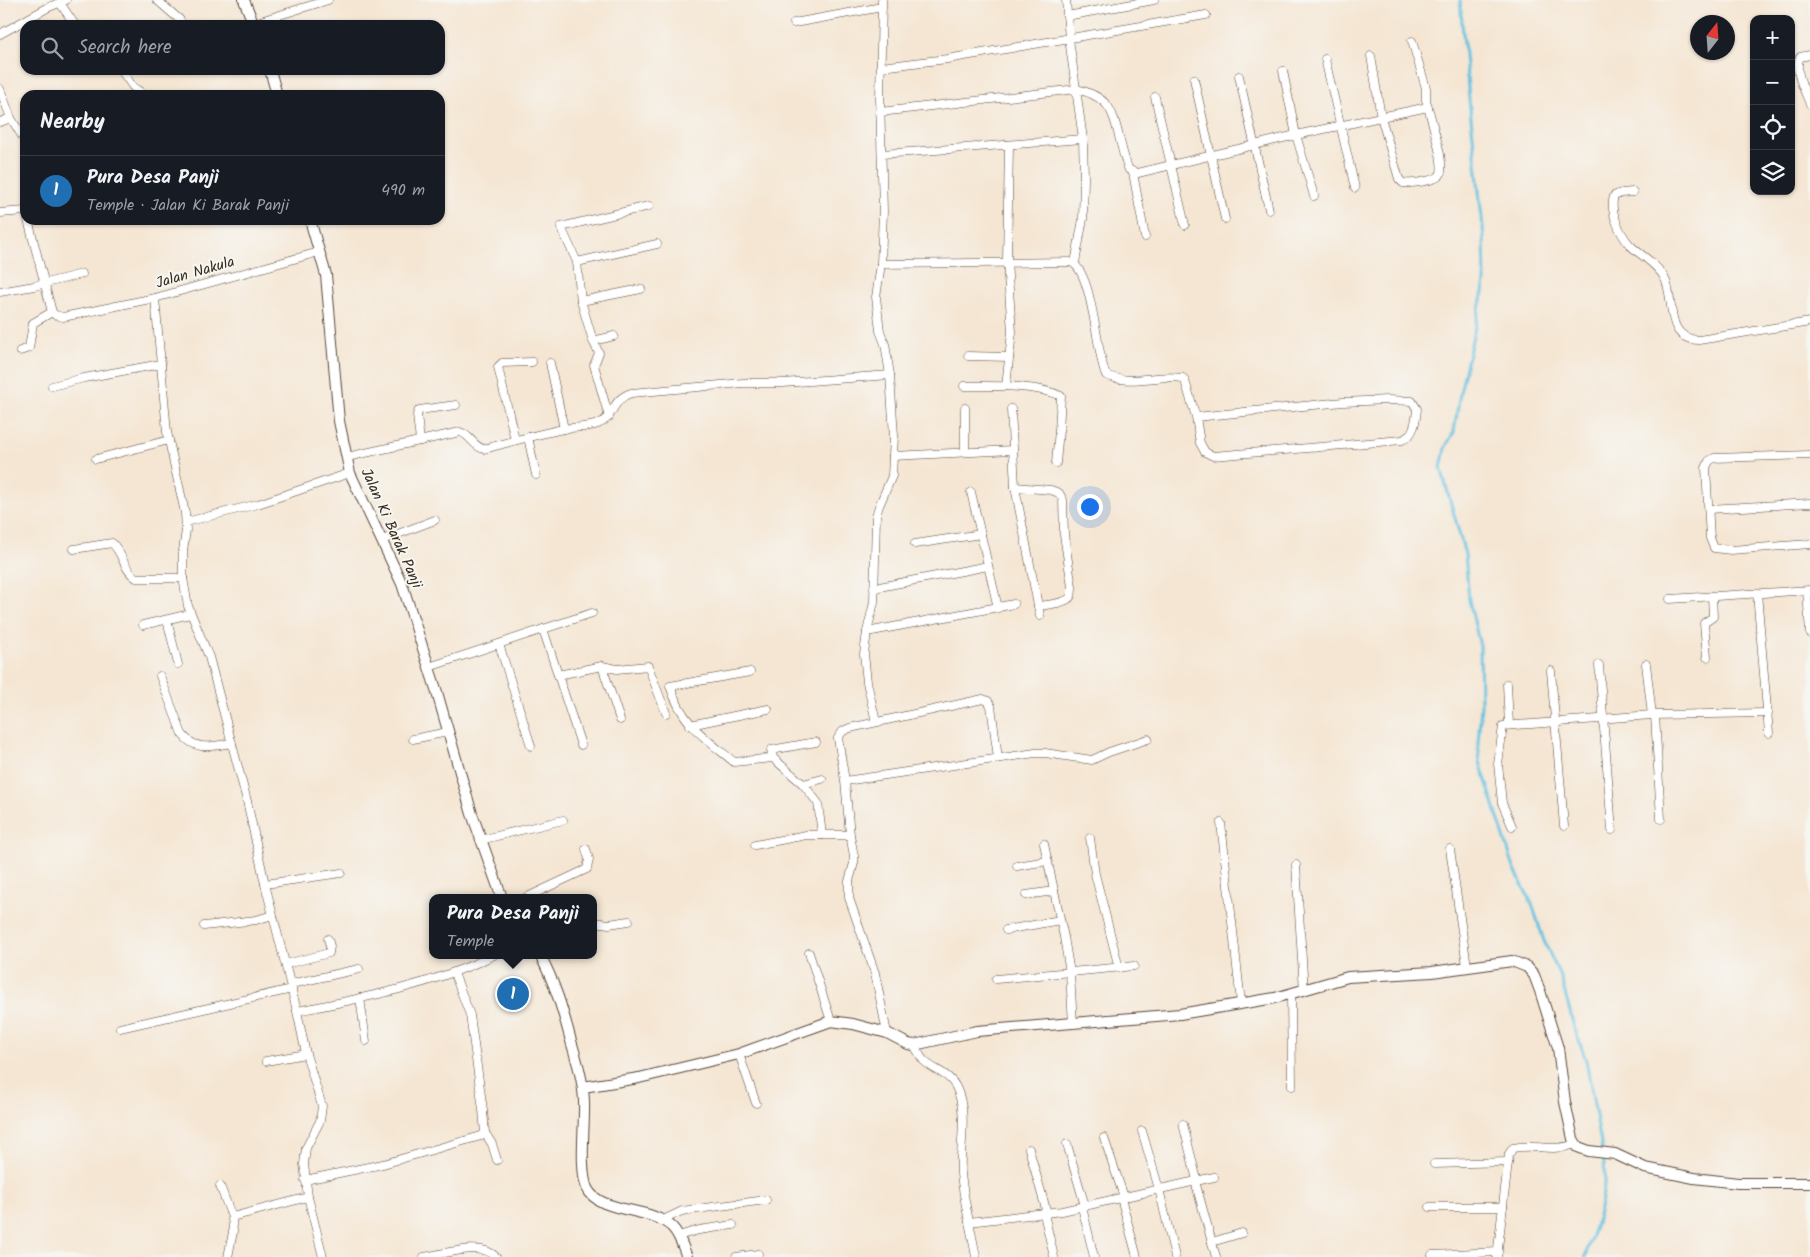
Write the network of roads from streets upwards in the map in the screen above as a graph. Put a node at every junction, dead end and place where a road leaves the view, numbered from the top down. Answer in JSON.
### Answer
{"nodes":[{"id":1,"x":157,"y":0,"type":"edge"},
{"id":2,"x":244,"y":0,"type":"edge"},
{"id":3,"x":328,"y":0,"type":"edge"},
{"id":4,"x":1066,"y":0,"type":"edge"},
{"id":5,"x":1154,"y":0,"type":"edge"},
{"id":6,"x":63,"y":1,"type":"edge"},
{"id":7,"x":882,"y":4,"type":"edge"},
{"id":8,"x":1206,"y":15,"type":"dead end"},
{"id":9,"x":1067,"y":16,"type":"junction"},
{"id":10,"x":27,"y":20,"type":"edge"},
{"id":11,"x":72,"y":20,"type":"edge"},
{"id":12,"x":180,"y":20,"type":"dead end"},
{"id":13,"x":252,"y":20,"type":"edge"},
{"id":14,"x":266,"y":20,"type":"edge"},
{"id":15,"x":794,"y":23,"type":"dead end"},
{"id":16,"x":20,"y":24,"type":"edge"},
{"id":17,"x":0,"y":34,"type":"edge"},
{"id":18,"x":1069,"y":39,"type":"junction"},
{"id":19,"x":1412,"y":41,"type":"dead end"},
{"id":20,"x":1810,"y":55,"type":"edge"},
{"id":21,"x":1371,"y":56,"type":"dead end"},
{"id":22,"x":1326,"y":59,"type":"dead end"},
{"id":23,"x":881,"y":67,"type":"junction"},
{"id":24,"x":1283,"y":70,"type":"dead end"},
{"id":25,"x":124,"y":75,"type":"edge"},
{"id":26,"x":271,"y":75,"type":"edge"},
{"id":27,"x":1239,"y":76,"type":"dead end"},
{"id":28,"x":1194,"y":78,"type":"dead end"},
{"id":29,"x":1077,"y":89,"type":"junction"},
{"id":30,"x":138,"y":90,"type":"edge"},
{"id":31,"x":276,"y":90,"type":"edge"},
{"id":32,"x":0,"y":94,"type":"edge"},
{"id":33,"x":1155,"y":98,"type":"dead end"},
{"id":34,"x":1810,"y":104,"type":"edge"},
{"id":35,"x":1428,"y":107,"type":"junction"},
{"id":36,"x":880,"y":112,"type":"junction"},
{"id":37,"x":1381,"y":117,"type":"junction"},
{"id":38,"x":11,"y":118,"type":"junction"},
{"id":39,"x":0,"y":122,"type":"edge"},
{"id":40,"x":1341,"y":125,"type":"junction"},
{"id":41,"x":20,"y":133,"type":"edge"},
{"id":42,"x":1296,"y":135,"type":"junction"},
{"id":43,"x":1083,"y":140,"type":"junction"},
{"id":44,"x":1010,"y":144,"type":"junction"},
{"id":45,"x":1256,"y":145,"type":"junction"},
{"id":46,"x":882,"y":154,"type":"junction"},
{"id":47,"x":1212,"y":155,"type":"junction"},
{"id":48,"x":1170,"y":166,"type":"junction"},
{"id":49,"x":1133,"y":173,"type":"junction"},
{"id":50,"x":1355,"y":188,"type":"dead end"},
{"id":51,"x":1633,"y":192,"type":"dead end"},
{"id":52,"x":1314,"y":196,"type":"dead end"},
{"id":53,"x":649,"y":206,"type":"dead end"},
{"id":54,"x":1270,"y":210,"type":"dead end"},
{"id":55,"x":20,"y":212,"type":"edge"},
{"id":56,"x":0,"y":214,"type":"edge"},
{"id":57,"x":1225,"y":219,"type":"dead end"},
{"id":58,"x":29,"y":225,"type":"edge"},
{"id":59,"x":312,"y":225,"type":"edge"},
{"id":60,"x":1185,"y":225,"type":"dead end"},
{"id":61,"x":1145,"y":237,"type":"dead end"},
{"id":62,"x":657,"y":244,"type":"dead end"},
{"id":63,"x":320,"y":252,"type":"junction"},
{"id":64,"x":577,"y":262,"type":"junction"},
{"id":65,"x":1007,"y":262,"type":"junction"},
{"id":66,"x":1075,"y":263,"type":"junction"},
{"id":67,"x":880,"y":264,"type":"junction"},
{"id":68,"x":82,"y":274,"type":"dead end"},
{"id":69,"x":45,"y":284,"type":"junction"},
{"id":70,"x":641,"y":289,"type":"dead end"},
{"id":71,"x":0,"y":292,"type":"edge"},
{"id":72,"x":155,"y":298,"type":"junction"},
{"id":73,"x":581,"y":301,"type":"junction"},
{"id":74,"x":52,"y":312,"type":"junction"},
{"id":75,"x":1810,"y":322,"type":"edge"},
{"id":76,"x":614,"y":336,"type":"dead end"},
{"id":77,"x":593,"y":341,"type":"junction"},
{"id":78,"x":20,"y":351,"type":"dead end"},
{"id":79,"x":968,"y":356,"type":"dead end"},
{"id":80,"x":1009,"y":357,"type":"junction"},
{"id":81,"x":532,"y":362,"type":"dead end"},
{"id":82,"x":550,"y":363,"type":"dead end"},
{"id":83,"x":162,"y":364,"type":"junction"},
{"id":84,"x":890,"y":375,"type":"junction"},
{"id":85,"x":52,"y":386,"type":"dead end"},
{"id":86,"x":964,"y":386,"type":"dead end"},
{"id":87,"x":1006,"y":386,"type":"junction"},
{"id":88,"x":456,"y":405,"type":"dead end"},
{"id":89,"x":965,"y":408,"type":"dead end"},
{"id":90,"x":1011,"y":408,"type":"dead end"},
{"id":91,"x":609,"y":416,"type":"junction"},
{"id":92,"x":1196,"y":417,"type":"junction"},
{"id":93,"x":564,"y":429,"type":"junction"},
{"id":94,"x":528,"y":437,"type":"junction"},
{"id":95,"x":169,"y":440,"type":"junction"},
{"id":96,"x":516,"y":440,"type":"junction"},
{"id":97,"x":420,"y":441,"type":"junction"},
{"id":98,"x":1013,"y":450,"type":"junction"},
{"id":99,"x":965,"y":451,"type":"junction"},
{"id":100,"x":893,"y":456,"type":"junction"},
{"id":101,"x":1810,"y":456,"type":"edge"},
{"id":102,"x":347,"y":457,"type":"junction"},
{"id":103,"x":96,"y":459,"type":"dead end"},
{"id":104,"x":1056,"y":463,"type":"dead end"},
{"id":105,"x":350,"y":473,"type":"junction"},
{"id":106,"x":536,"y":475,"type":"dead end"},
{"id":107,"x":1015,"y":487,"type":"junction"},
{"id":108,"x":971,"y":492,"type":"dead end"},
{"id":109,"x":1810,"y":503,"type":"edge"},
{"id":110,"x":1709,"y":509,"type":"junction"},
{"id":111,"x":435,"y":520,"type":"dead end"},
{"id":112,"x":186,"y":522,"type":"junction"},
{"id":113,"x":981,"y":534,"type":"junction"},
{"id":114,"x":382,"y":540,"type":"junction"},
{"id":115,"x":915,"y":544,"type":"dead end"},
{"id":116,"x":1810,"y":544,"type":"edge"},
{"id":117,"x":74,"y":549,"type":"dead end"},
{"id":118,"x":988,"y":566,"type":"junction"},
{"id":119,"x":183,"y":578,"type":"junction"},
{"id":120,"x":874,"y":588,"type":"junction"},
{"id":121,"x":1808,"y":591,"type":"edge"},
{"id":122,"x":1757,"y":593,"type":"junction"},
{"id":123,"x":1712,"y":596,"type":"junction"},
{"id":124,"x":1670,"y":599,"type":"dead end"},
{"id":125,"x":1014,"y":604,"type":"dead end"},
{"id":126,"x":1038,"y":606,"type":"junction"},
{"id":127,"x":998,"y":608,"type":"junction"},
{"id":128,"x":592,"y":613,"type":"dead end"},
{"id":129,"x":190,"y":614,"type":"junction"},
{"id":130,"x":1040,"y":616,"type":"dead end"},
{"id":131,"x":167,"y":620,"type":"junction"},
{"id":132,"x":143,"y":625,"type":"dead end"},
{"id":133,"x":543,"y":629,"type":"junction"},
{"id":134,"x":866,"y":632,"type":"junction"},
{"id":135,"x":1810,"y":633,"type":"edge"},
{"id":136,"x":498,"y":644,"type":"junction"},
{"id":137,"x":1707,"y":657,"type":"dead end"},
{"id":138,"x":178,"y":664,"type":"dead end"},
{"id":139,"x":1646,"y":664,"type":"dead end"},
{"id":140,"x":1600,"y":665,"type":"dead end"},
{"id":141,"x":602,"y":666,"type":"junction"},
{"id":142,"x":429,"y":667,"type":"junction"},
{"id":143,"x":1551,"y":671,"type":"dead end"},
{"id":144,"x":750,"y":672,"type":"dead end"},
{"id":145,"x":558,"y":675,"type":"junction"},
{"id":146,"x":160,"y":676,"type":"dead end"},
{"id":147,"x":1507,"y":684,"type":"dead end"},
{"id":148,"x":768,"y":710,"type":"dead end"},
{"id":149,"x":666,"y":713,"type":"dead end"},
{"id":150,"x":1768,"y":713,"type":"junction"},
{"id":151,"x":1653,"y":715,"type":"junction"},
{"id":152,"x":1604,"y":718,"type":"junction"},
{"id":153,"x":620,"y":720,"type":"dead end"},
{"id":154,"x":876,"y":722,"type":"junction"},
{"id":155,"x":1555,"y":722,"type":"junction"},
{"id":156,"x":690,"y":725,"type":"junction"},
{"id":157,"x":1509,"y":725,"type":"junction"},
{"id":158,"x":448,"y":732,"type":"junction"},
{"id":159,"x":1770,"y":733,"type":"dead end"},
{"id":160,"x":414,"y":738,"type":"dead end"},
{"id":161,"x":1148,"y":739,"type":"dead end"},
{"id":162,"x":816,"y":742,"type":"dead end"},
{"id":163,"x":232,"y":744,"type":"junction"},
{"id":164,"x":581,"y":745,"type":"dead end"},
{"id":165,"x":531,"y":746,"type":"dead end"},
{"id":166,"x":773,"y":758,"type":"junction"},
{"id":167,"x":998,"y":758,"type":"junction"},
{"id":168,"x":822,"y":779,"type":"dead end"},
{"id":169,"x":845,"y":781,"type":"junction"},
{"id":170,"x":803,"y":784,"type":"junction"},
{"id":171,"x":1661,"y":819,"type":"dead end"},
{"id":172,"x":563,"y":820,"type":"dead end"},
{"id":173,"x":1221,"y":823,"type":"dead end"},
{"id":174,"x":1512,"y":826,"type":"dead end"},
{"id":175,"x":1564,"y":826,"type":"dead end"},
{"id":176,"x":1612,"y":830,"type":"dead end"},
{"id":177,"x":822,"y":835,"type":"junction"},
{"id":178,"x":850,"y":835,"type":"junction"},
{"id":179,"x":1090,"y":838,"type":"dead end"},
{"id":180,"x":480,"y":840,"type":"junction"},
{"id":181,"x":1044,"y":844,"type":"dead end"},
{"id":182,"x":755,"y":845,"type":"dead end"},
{"id":183,"x":586,"y":849,"type":"dead end"},
{"id":184,"x":1450,"y":850,"type":"dead end"},
{"id":185,"x":1047,"y":861,"type":"junction"},
{"id":186,"x":1296,"y":865,"type":"dead end"},
{"id":187,"x":1017,"y":866,"type":"dead end"},
{"id":188,"x":341,"y":873,"type":"dead end"},
{"id":189,"x":265,"y":884,"type":"junction"},
{"id":190,"x":1054,"y":891,"type":"junction"},
{"id":191,"x":500,"y":894,"type":"edge"},
{"id":192,"x":534,"y":894,"type":"edge"},
{"id":193,"x":1026,"y":895,"type":"dead end"},
{"id":194,"x":273,"y":915,"type":"junction"},
{"id":195,"x":1060,"y":920,"type":"junction"},
{"id":196,"x":629,"y":921,"type":"dead end"},
{"id":197,"x":597,"y":922,"type":"edge"},
{"id":198,"x":204,"y":926,"type":"dead end"},
{"id":199,"x":1006,"y":930,"type":"dead end"},
{"id":200,"x":328,"y":939,"type":"dead end"},
{"id":201,"x":809,"y":953,"type":"dead end"},
{"id":202,"x":485,"y":959,"type":"edge"},
{"id":203,"x":542,"y":959,"type":"edge"},
{"id":204,"x":286,"y":964,"type":"junction"},
{"id":205,"x":1134,"y":966,"type":"dead end"},
{"id":206,"x":1467,"y":966,"type":"junction"},
{"id":207,"x":1119,"y":968,"type":"junction"},
{"id":208,"x":359,"y":969,"type":"dead end"},
{"id":209,"x":1070,"y":972,"type":"junction"},
{"id":210,"x":454,"y":973,"type":"junction"},
{"id":211,"x":996,"y":979,"type":"dead end"},
{"id":212,"x":291,"y":987,"type":"junction"},
{"id":213,"x":1304,"y":990,"type":"junction"},
{"id":214,"x":1291,"y":994,"type":"junction"},
{"id":215,"x":360,"y":998,"type":"junction"},
{"id":216,"x":1241,"y":1003,"type":"junction"},
{"id":217,"x":297,"y":1011,"type":"junction"},
{"id":218,"x":831,"y":1021,"type":"junction"},
{"id":219,"x":1073,"y":1024,"type":"junction"},
{"id":220,"x":120,"y":1028,"type":"dead end"},
{"id":221,"x":887,"y":1033,"type":"junction"},
{"id":222,"x":366,"y":1041,"type":"dead end"},
{"id":223,"x":914,"y":1045,"type":"junction"},
{"id":224,"x":306,"y":1054,"type":"junction"},
{"id":225,"x":739,"y":1054,"type":"junction"},
{"id":226,"x":266,"y":1061,"type":"dead end"},
{"id":227,"x":1292,"y":1086,"type":"dead end"},
{"id":228,"x":583,"y":1087,"type":"junction"},
{"id":229,"x":756,"y":1102,"type":"dead end"},
{"id":230,"x":1183,"y":1124,"type":"dead end"},
{"id":231,"x":1142,"y":1130,"type":"dead end"},
{"id":232,"x":485,"y":1133,"type":"junction"},
{"id":233,"x":1104,"y":1138,"type":"dead end"},
{"id":234,"x":1067,"y":1144,"type":"dead end"},
{"id":235,"x":1576,"y":1144,"type":"junction"},
{"id":236,"x":1029,"y":1149,"type":"dead end"},
{"id":237,"x":496,"y":1160,"type":"dead end"},
{"id":238,"x":1508,"y":1162,"type":"junction"},
{"id":239,"x":1434,"y":1164,"type":"dead end"},
{"id":240,"x":1214,"y":1176,"type":"dead end"},
{"id":241,"x":305,"y":1180,"type":"junction"},
{"id":242,"x":1196,"y":1181,"type":"junction"},
{"id":243,"x":1810,"y":1183,"type":"edge"},
{"id":244,"x":220,"y":1186,"type":"dead end"},
{"id":245,"x":1159,"y":1189,"type":"junction"},
{"id":246,"x":308,"y":1197,"type":"junction"},
{"id":247,"x":1123,"y":1197,"type":"junction"},
{"id":248,"x":766,"y":1200,"type":"dead end"},
{"id":249,"x":1083,"y":1206,"type":"junction"},
{"id":250,"x":1430,"y":1207,"type":"dead end"},
{"id":251,"x":1504,"y":1207,"type":"junction"},
{"id":252,"x":1045,"y":1213,"type":"junction"},
{"id":253,"x":232,"y":1216,"type":"junction"},
{"id":254,"x":663,"y":1220,"type":"junction"},
{"id":255,"x":968,"y":1222,"type":"junction"},
{"id":256,"x":733,"y":1226,"type":"dead end"},
{"id":257,"x":1242,"y":1233,"type":"dead end"},
{"id":258,"x":678,"y":1236,"type":"junction"},
{"id":259,"x":1212,"y":1242,"type":"junction"},
{"id":260,"x":758,"y":1254,"type":"dead end"},
{"id":261,"x":1432,"y":1255,"type":"dead end"},
{"id":262,"x":1498,"y":1255,"type":"edge"},
{"id":263,"x":228,"y":1257,"type":"edge"},
{"id":264,"x":323,"y":1257,"type":"edge"},
{"id":265,"x":424,"y":1257,"type":"edge"},
{"id":266,"x":496,"y":1257,"type":"edge"},
{"id":267,"x":687,"y":1257,"type":"edge"},
{"id":268,"x":736,"y":1257,"type":"edge"},
{"id":269,"x":976,"y":1257,"type":"edge"},
{"id":270,"x":1054,"y":1257,"type":"edge"},
{"id":271,"x":1094,"y":1257,"type":"edge"},
{"id":272,"x":1137,"y":1257,"type":"edge"},
{"id":273,"x":1175,"y":1257,"type":"edge"},
{"id":274,"x":1216,"y":1257,"type":"edge"}],
"edges":[{"from":1,"to":12,"type":"street"},
{"from":2,"to":13,"type":"street"},
{"from":3,"to":14,"type":"street"},
{"from":4,"to":9,"type":"street"},
{"from":5,"to":9,"type":"street"},
{"from":6,"to":10,"type":"street"},
{"from":6,"to":11,"type":"street"},
{"from":7,"to":15,"type":"street"},
{"from":7,"to":23,"type":"street"},
{"from":8,"to":18,"type":"street"},
{"from":9,"to":18,"type":"street"},
{"from":16,"to":17,"type":"street"},
{"from":18,"to":23,"type":"street"},
{"from":18,"to":29,"type":"street"},
{"from":19,"to":35,"type":"street"},
{"from":20,"to":34,"type":"street"},
{"from":21,"to":37,"type":"street"},
{"from":22,"to":40,"type":"street"},
{"from":23,"to":36,"type":"street"},
{"from":24,"to":42,"type":"street"},
{"from":25,"to":30,"type":"street"},
{"from":26,"to":31,"type":"street"},
{"from":27,"to":45,"type":"street"},
{"from":28,"to":47,"type":"street"},
{"from":29,"to":36,"type":"street"},
{"from":29,"to":43,"type":"street"},
{"from":29,"to":49,"type":"street"},
{"from":32,"to":38,"type":"street"},
{"from":33,"to":48,"type":"street"},
{"from":35,"to":37,"type":"street"},
{"from":35,"to":37,"type":"street"},
{"from":36,"to":46,"type":"street"},
{"from":37,"to":40,"type":"street"},
{"from":38,"to":39,"type":"street"},
{"from":38,"to":41,"type":"street"},
{"from":40,"to":42,"type":"street"},
{"from":40,"to":50,"type":"street"},
{"from":42,"to":45,"type":"street"},
{"from":42,"to":52,"type":"street"},
{"from":43,"to":44,"type":"street"},
{"from":43,"to":66,"type":"street"},
{"from":44,"to":46,"type":"street"},
{"from":44,"to":65,"type":"street"},
{"from":45,"to":47,"type":"street"},
{"from":45,"to":54,"type":"street"},
{"from":46,"to":67,"type":"street"},
{"from":47,"to":48,"type":"street"},
{"from":47,"to":57,"type":"street"},
{"from":48,"to":49,"type":"street"},
{"from":48,"to":60,"type":"street"},
{"from":49,"to":61,"type":"street"},
{"from":51,"to":75,"type":"street"},
{"from":53,"to":64,"type":"street"},
{"from":55,"to":56,"type":"street"},
{"from":58,"to":69,"type":"street"},
{"from":59,"to":63,"type":"street","name":"Jalan Ki Barak Panji"},
{"from":62,"to":64,"type":"street"},
{"from":63,"to":72,"type":"street","name":"Jalan Nakula"},
{"from":63,"to":102,"type":"street","name":"Jalan Ki Barak Panji"},
{"from":64,"to":73,"type":"street"},
{"from":65,"to":66,"type":"street"},
{"from":65,"to":67,"type":"street"},
{"from":65,"to":80,"type":"street"},
{"from":66,"to":92,"type":"street"},
{"from":67,"to":84,"type":"street"},
{"from":68,"to":69,"type":"street"},
{"from":69,"to":71,"type":"street"},
{"from":69,"to":74,"type":"street"},
{"from":70,"to":73,"type":"street"},
{"from":72,"to":74,"type":"street","name":"Jalan Nakula"},
{"from":72,"to":83,"type":"street"},
{"from":73,"to":77,"type":"street"},
{"from":74,"to":78,"type":"street"},
{"from":76,"to":77,"type":"street"},
{"from":77,"to":91,"type":"street"},
{"from":79,"to":80,"type":"street"},
{"from":80,"to":87,"type":"street"},
{"from":81,"to":96,"type":"street"},
{"from":82,"to":93,"type":"street"},
{"from":83,"to":85,"type":"street"},
{"from":83,"to":95,"type":"street"},
{"from":84,"to":91,"type":"street"},
{"from":84,"to":100,"type":"street"},
{"from":86,"to":87,"type":"street"},
{"from":87,"to":104,"type":"street"},
{"from":88,"to":97,"type":"street"},
{"from":89,"to":99,"type":"street"},
{"from":90,"to":98,"type":"street"},
{"from":91,"to":93,"type":"street"},
{"from":92,"to":92,"type":"street"},
{"from":93,"to":94,"type":"street"},
{"from":94,"to":96,"type":"street"},
{"from":94,"to":106,"type":"street"},
{"from":95,"to":103,"type":"street"},
{"from":95,"to":112,"type":"street"},
{"from":96,"to":97,"type":"street"},
{"from":97,"to":102,"type":"street"},
{"from":98,"to":99,"type":"street"},
{"from":98,"to":107,"type":"street"},
{"from":99,"to":100,"type":"street"},
{"from":100,"to":120,"type":"street"},
{"from":101,"to":110,"type":"street"},
{"from":102,"to":105,"type":"street","name":"Jalan Ki Barak Panji"},
{"from":105,"to":112,"type":"street"},
{"from":105,"to":114,"type":"street","name":"Jalan Ki Barak Panji"},
{"from":107,"to":126,"type":"street"},
{"from":107,"to":126,"type":"street"},
{"from":108,"to":113,"type":"street"},
{"from":109,"to":110,"type":"street"},
{"from":110,"to":116,"type":"street"},
{"from":111,"to":114,"type":"street"},
{"from":112,"to":119,"type":"street"},
{"from":113,"to":115,"type":"street"},
{"from":113,"to":118,"type":"street"},
{"from":114,"to":142,"type":"street","name":"Jalan Ki Barak Panji"},
{"from":117,"to":119,"type":"street"},
{"from":118,"to":120,"type":"street"},
{"from":118,"to":127,"type":"street"},
{"from":119,"to":129,"type":"street"},
{"from":120,"to":134,"type":"street"},
{"from":121,"to":122,"type":"street"},
{"from":121,"to":135,"type":"street"},
{"from":122,"to":123,"type":"street"},
{"from":122,"to":150,"type":"street"},
{"from":123,"to":124,"type":"street"},
{"from":123,"to":137,"type":"street"},
{"from":125,"to":127,"type":"street"},
{"from":126,"to":130,"type":"street"},
{"from":127,"to":134,"type":"street"},
{"from":128,"to":133,"type":"street"},
{"from":129,"to":131,"type":"street"},
{"from":129,"to":163,"type":"street"},
{"from":131,"to":132,"type":"street"},
{"from":131,"to":138,"type":"street"},
{"from":133,"to":136,"type":"street"},
{"from":133,"to":145,"type":"street"},
{"from":134,"to":154,"type":"street"},
{"from":136,"to":142,"type":"street"},
{"from":136,"to":165,"type":"street"},
{"from":139,"to":151,"type":"street"},
{"from":140,"to":152,"type":"street"},
{"from":141,"to":145,"type":"street"},
{"from":141,"to":149,"type":"street"},
{"from":141,"to":153,"type":"street"},
{"from":142,"to":158,"type":"street","name":"Jalan Ki Barak Panji"},
{"from":143,"to":155,"type":"street"},
{"from":144,"to":156,"type":"street"},
{"from":145,"to":164,"type":"street"},
{"from":146,"to":163,"type":"street"},
{"from":147,"to":157,"type":"street"},
{"from":148,"to":156,"type":"street"},
{"from":150,"to":151,"type":"street"},
{"from":150,"to":159,"type":"street"},
{"from":151,"to":152,"type":"street"},
{"from":151,"to":171,"type":"street"},
{"from":152,"to":155,"type":"street"},
{"from":152,"to":176,"type":"street"},
{"from":154,"to":167,"type":"street"},
{"from":154,"to":169,"type":"street"},
{"from":155,"to":157,"type":"street"},
{"from":155,"to":175,"type":"street"},
{"from":156,"to":166,"type":"street"},
{"from":157,"to":174,"type":"street"},
{"from":158,"to":160,"type":"street"},
{"from":158,"to":180,"type":"street","name":"Jalan Ki Barak Panji"},
{"from":161,"to":167,"type":"street"},
{"from":162,"to":166,"type":"street"},
{"from":163,"to":189,"type":"street"},
{"from":166,"to":170,"type":"street"},
{"from":167,"to":169,"type":"street"},
{"from":168,"to":170,"type":"street"},
{"from":169,"to":178,"type":"street"},
{"from":170,"to":177,"type":"street"},
{"from":172,"to":180,"type":"street"},
{"from":173,"to":216,"type":"street"},
{"from":177,"to":178,"type":"street"},
{"from":177,"to":182,"type":"street"},
{"from":178,"to":221,"type":"street"},
{"from":179,"to":207,"type":"street"},
{"from":180,"to":191,"type":"street","name":"Jalan Ki Barak Panji"},
{"from":181,"to":185,"type":"street"},
{"from":183,"to":192,"type":"street"},
{"from":184,"to":206,"type":"street"},
{"from":185,"to":187,"type":"street"},
{"from":185,"to":190,"type":"street"},
{"from":186,"to":213,"type":"street"},
{"from":188,"to":189,"type":"street"},
{"from":189,"to":194,"type":"street"},
{"from":190,"to":193,"type":"street"},
{"from":190,"to":195,"type":"street"},
{"from":194,"to":198,"type":"street"},
{"from":194,"to":204,"type":"street"},
{"from":195,"to":199,"type":"street"},
{"from":195,"to":209,"type":"street"},
{"from":196,"to":197,"type":"street"},
{"from":200,"to":204,"type":"street"},
{"from":201,"to":218,"type":"street"},
{"from":202,"to":210,"type":"street"},
{"from":203,"to":228,"type":"street"},
{"from":204,"to":212,"type":"street"},
{"from":205,"to":207,"type":"street"},
{"from":206,"to":213,"type":"street"},
{"from":206,"to":235,"type":"street"},
{"from":207,"to":209,"type":"street"},
{"from":208,"to":212,"type":"street"},
{"from":209,"to":211,"type":"street"},
{"from":209,"to":219,"type":"street"},
{"from":210,"to":215,"type":"street"},
{"from":210,"to":232,"type":"street"},
{"from":212,"to":217,"type":"street"},
{"from":212,"to":220,"type":"street"},
{"from":213,"to":214,"type":"street"},
{"from":214,"to":216,"type":"street"},
{"from":214,"to":227,"type":"street"},
{"from":215,"to":217,"type":"street"},
{"from":215,"to":222,"type":"street"},
{"from":216,"to":219,"type":"street"},
{"from":217,"to":224,"type":"street"},
{"from":218,"to":221,"type":"street"},
{"from":218,"to":225,"type":"street"},
{"from":219,"to":223,"type":"street"},
{"from":221,"to":223,"type":"street"},
{"from":223,"to":255,"type":"street"},
{"from":224,"to":226,"type":"street"},
{"from":224,"to":241,"type":"street"},
{"from":225,"to":228,"type":"street"},
{"from":225,"to":229,"type":"street"},
{"from":228,"to":254,"type":"street"},
{"from":230,"to":242,"type":"street"},
{"from":231,"to":245,"type":"street"},
{"from":232,"to":237,"type":"street"},
{"from":232,"to":241,"type":"street"},
{"from":233,"to":247,"type":"street"},
{"from":234,"to":249,"type":"street"},
{"from":235,"to":238,"type":"street"},
{"from":235,"to":243,"type":"street"},
{"from":236,"to":252,"type":"street"},
{"from":238,"to":239,"type":"street"},
{"from":238,"to":251,"type":"street"},
{"from":240,"to":242,"type":"street"},
{"from":241,"to":246,"type":"street"},
{"from":242,"to":245,"type":"street"},
{"from":242,"to":259,"type":"street"},
{"from":244,"to":253,"type":"street"},
{"from":245,"to":247,"type":"street"},
{"from":245,"to":273,"type":"street"},
{"from":246,"to":253,"type":"street"},
{"from":246,"to":264,"type":"street"},
{"from":247,"to":249,"type":"street"},
{"from":247,"to":272,"type":"street"},
{"from":248,"to":254,"type":"street"},
{"from":249,"to":252,"type":"street"},
{"from":249,"to":271,"type":"street"},
{"from":250,"to":251,"type":"street"},
{"from":251,"to":262,"type":"street"},
{"from":252,"to":255,"type":"street"},
{"from":252,"to":270,"type":"street"},
{"from":253,"to":263,"type":"street"},
{"from":254,"to":258,"type":"street"},
{"from":255,"to":269,"type":"street"},
{"from":256,"to":258,"type":"street"},
{"from":257,"to":259,"type":"street"},
{"from":258,"to":267,"type":"street"},
{"from":259,"to":274,"type":"street"},
{"from":260,"to":268,"type":"street"},
{"from":261,"to":262,"type":"street"},
{"from":265,"to":266,"type":"street"}]}
